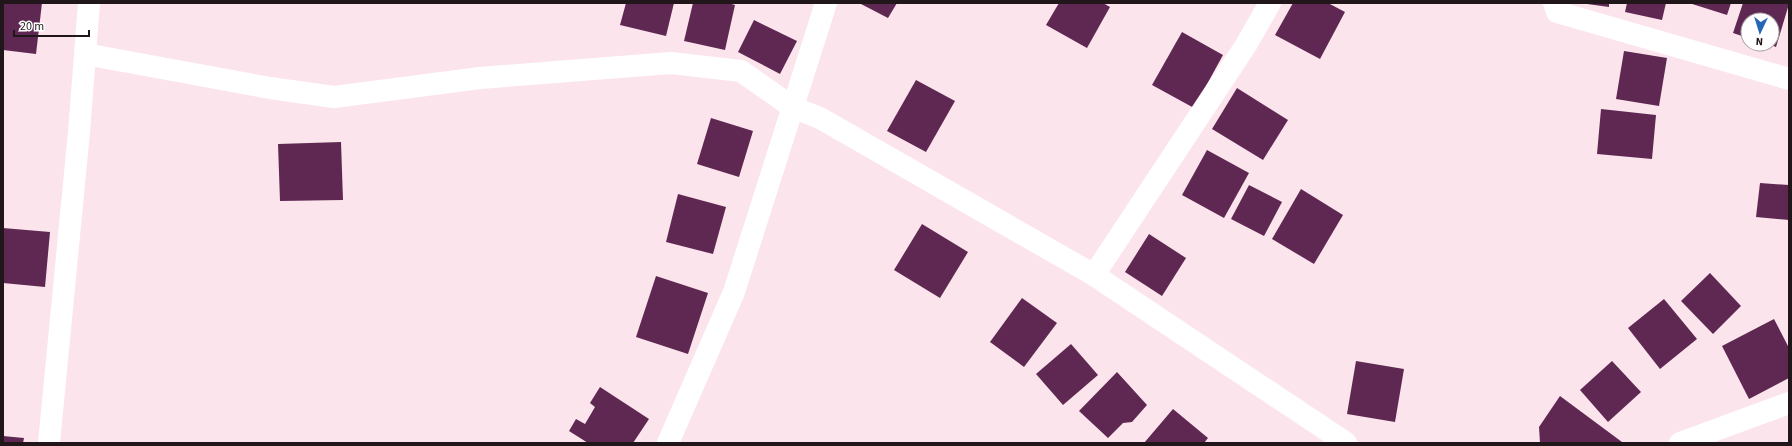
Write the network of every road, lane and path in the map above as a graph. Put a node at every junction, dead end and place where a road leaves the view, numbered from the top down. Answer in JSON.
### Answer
{"nodes":[{"id":1,"x":89,"y":3,"type":"edge"},
{"id":2,"x":826,"y":3,"type":"edge"},
{"id":3,"x":1270,"y":3,"type":"edge"},
{"id":4,"x":1554,"y":3,"type":"edge"},
{"id":5,"x":85,"y":54,"type":"junction"},
{"id":6,"x":1789,"y":79,"type":"edge"},
{"id":7,"x":792,"y":107,"type":"junction"},
{"id":8,"x":1094,"y":275,"type":"junction"},
{"id":9,"x":1789,"y":403,"type":"edge"},
{"id":10,"x":49,"y":443,"type":"edge"},
{"id":11,"x":668,"y":443,"type":"edge"},
{"id":12,"x":1346,"y":443,"type":"edge"},
{"id":13,"x":1680,"y":443,"type":"edge"}],
"edges":[{"from":1,"to":5,"type":"street"},
{"from":2,"to":7,"type":"street"},
{"from":3,"to":8,"type":"street"},
{"from":4,"to":6,"type":"street"},
{"from":5,"to":7,"type":"street"},
{"from":5,"to":10,"type":"street"},
{"from":7,"to":8,"type":"street"},
{"from":7,"to":11,"type":"street"},
{"from":8,"to":12,"type":"street"},
{"from":9,"to":13,"type":"street"}]}
